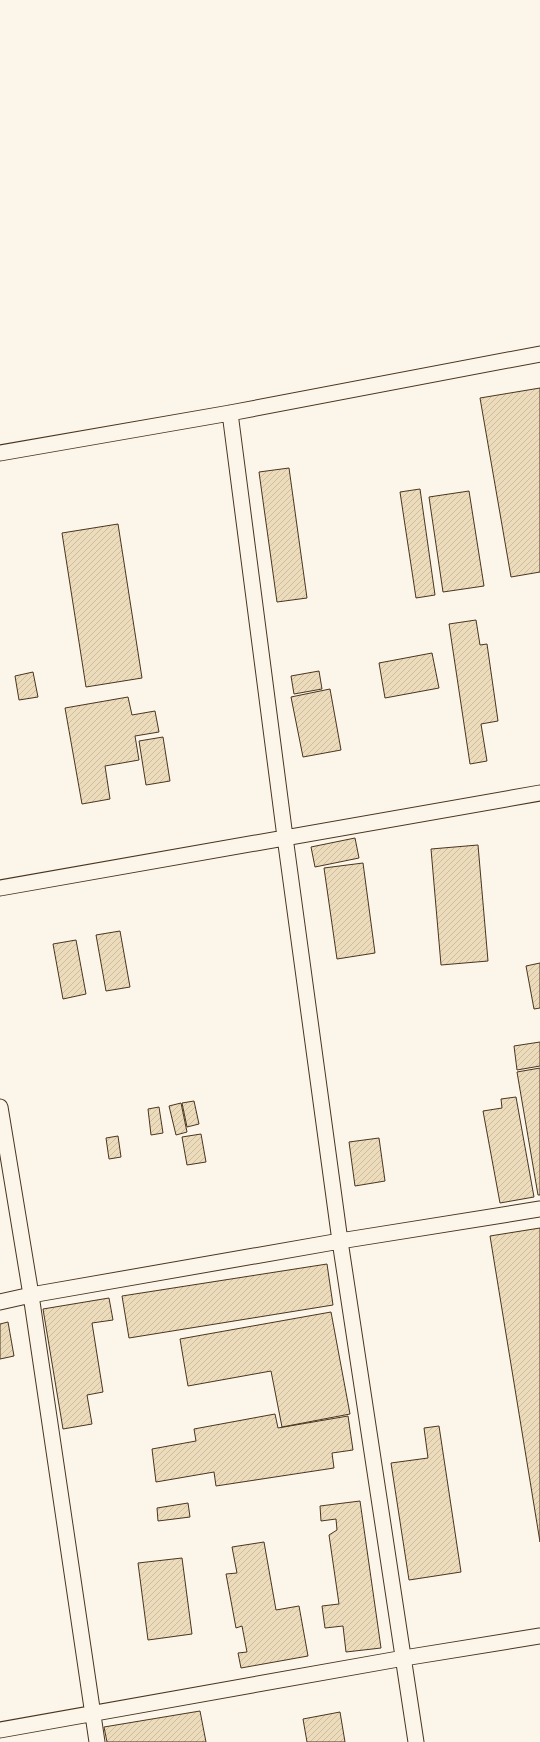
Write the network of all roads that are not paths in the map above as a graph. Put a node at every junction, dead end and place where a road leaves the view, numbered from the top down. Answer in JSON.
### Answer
{"nodes":[{"id":1,"x":540,"y":354,"type":"edge"},
{"id":2,"x":230,"y":413,"type":"junction"},
{"id":3,"x":0,"y":454,"type":"edge"},
{"id":4,"x":540,"y":793,"type":"edge"},
{"id":5,"x":285,"y":837,"type":"junction"},
{"id":6,"x":0,"y":888,"type":"edge"},
{"id":7,"x":0,"y":1107,"type":"edge"},
{"id":8,"x":540,"y":1209,"type":"edge"},
{"id":9,"x":340,"y":1241,"type":"junction"},
{"id":10,"x":31,"y":1295,"type":"junction"},
{"id":11,"x":0,"y":1302,"type":"edge"},
{"id":12,"x":540,"y":1636,"type":"edge"},
{"id":13,"x":404,"y":1658,"type":"junction"},
{"id":14,"x":94,"y":1712,"type":"junction"},
{"id":15,"x":0,"y":1730,"type":"edge"},
{"id":16,"x":97,"y":1742,"type":"edge"},
{"id":17,"x":416,"y":1742,"type":"edge"}],
"edges":[{"from":1,"to":2,"type":"street"},
{"from":2,"to":3,"type":"street"},
{"from":2,"to":5,"type":"street"},
{"from":4,"to":5,"type":"street"},
{"from":5,"to":6,"type":"street"},
{"from":5,"to":9,"type":"street"},
{"from":7,"to":10,"type":"street"},
{"from":8,"to":9,"type":"street"},
{"from":9,"to":10,"type":"street"},
{"from":9,"to":13,"type":"street"},
{"from":10,"to":11,"type":"street"},
{"from":10,"to":14,"type":"street"},
{"from":12,"to":13,"type":"street"},
{"from":13,"to":14,"type":"street"},
{"from":13,"to":17,"type":"street"},
{"from":14,"to":15,"type":"street"},
{"from":14,"to":16,"type":"street"}]}
